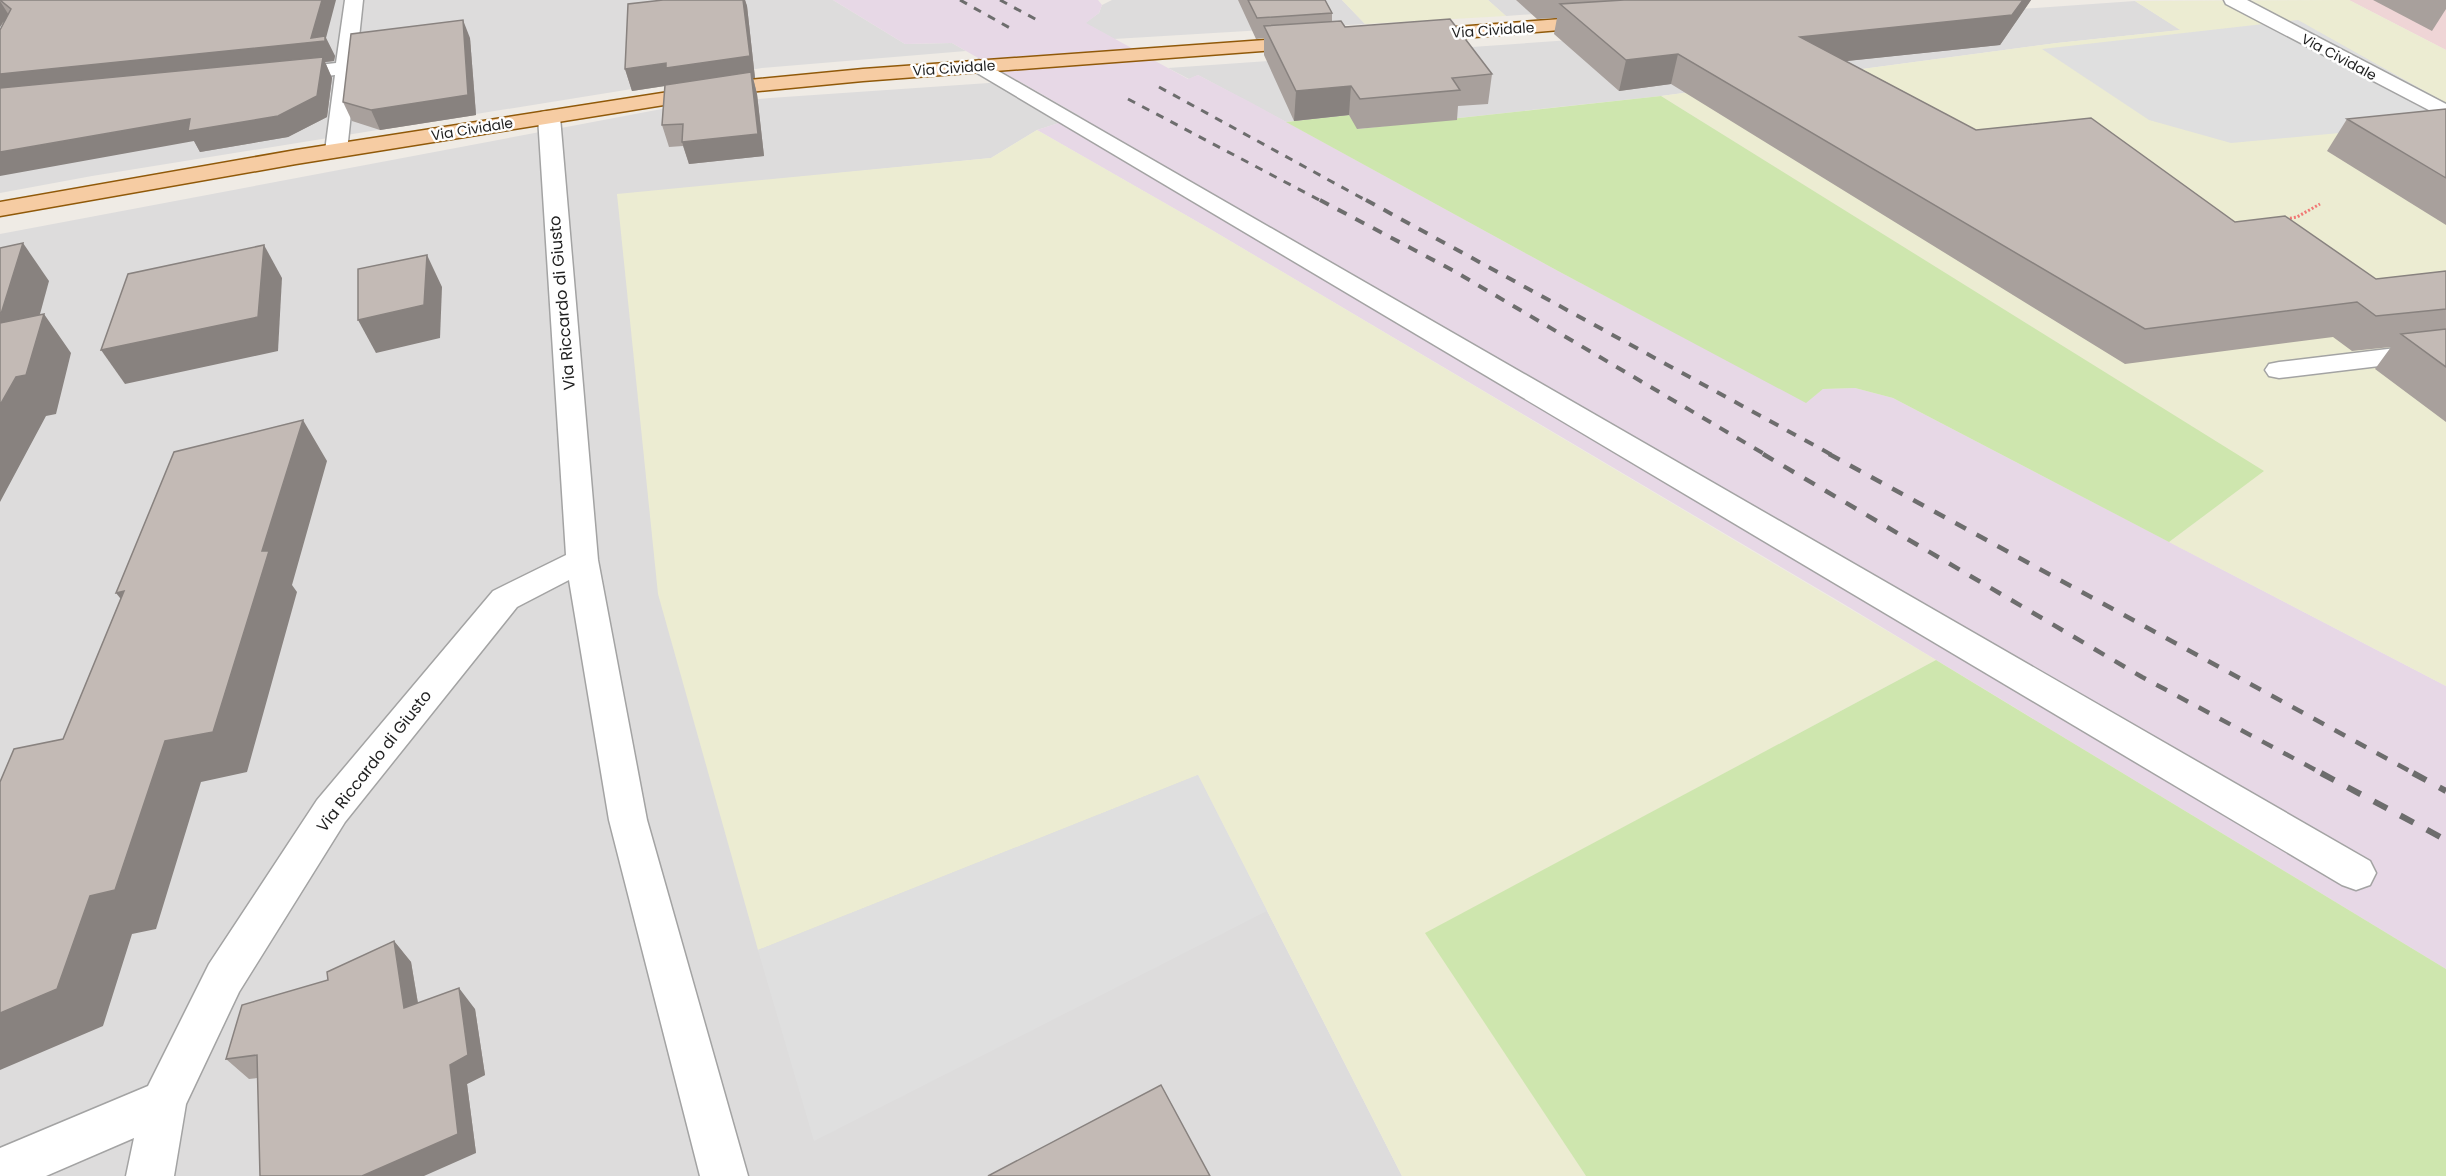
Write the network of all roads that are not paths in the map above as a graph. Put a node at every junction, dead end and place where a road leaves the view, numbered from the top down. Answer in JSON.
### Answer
{"nodes":[{"id":1,"x":354,"y":0,"type":"edge"},
{"id":2,"x":2233,"y":0,"type":"edge"},
{"id":3,"x":1621,"y":21,"type":"edge"},
{"id":4,"x":1400,"y":37,"type":"edge"},
{"id":5,"x":1331,"y":42,"type":"edge"},
{"id":6,"x":979,"y":66,"type":"junction"},
{"id":7,"x":345,"y":68,"type":"junction"},
{"id":8,"x":267,"y":77,"type":"edge"},
{"id":9,"x":2446,"y":113,"type":"edge"},
{"id":10,"x":549,"y":117,"type":"junction"},
{"id":11,"x":336,"y":151,"type":"junction"},
{"id":12,"x":0,"y":209,"type":"edge"},
{"id":13,"x":2446,"y":350,"type":"edge"},
{"id":14,"x":2279,"y":370,"type":"dead end"},
{"id":15,"x":582,"y":560,"type":"junction"},
{"id":16,"x":2355,"y":873,"type":"dead end"},
{"id":17,"x":164,"y":1102,"type":"junction"},
{"id":18,"x":0,"y":1172,"type":"edge"},
{"id":19,"x":150,"y":1176,"type":"edge"},
{"id":20,"x":724,"y":1176,"type":"edge"}],
"edges":[{"from":1,"to":7,"type":"street"},
{"from":2,"to":9,"type":"street","name":"Via Cividale"},
{"from":3,"to":4,"type":"main road","name":"Via Cividale"},
{"from":5,"to":6,"type":"main road","name":"Via Cividale"},
{"from":6,"to":10,"type":"main road","name":"Via Cividale"},
{"from":6,"to":16,"type":"street"},
{"from":7,"to":8,"type":"street"},
{"from":7,"to":11,"type":"street"},
{"from":10,"to":11,"type":"main road","name":"Via Cividale"},
{"from":10,"to":15,"type":"street","name":"Via Riccardo di Giusto"},
{"from":11,"to":12,"type":"main road","name":"Via Cividale"},
{"from":13,"to":14,"type":"street"},
{"from":15,"to":17,"type":"street","name":"Via Riccardo di Giusto"},
{"from":15,"to":20,"type":"street","name":"Via Riccardo di Giusto"},
{"from":17,"to":18,"type":"street"},
{"from":17,"to":19,"type":"street","name":"Via Riccardo di Giusto"}]}
